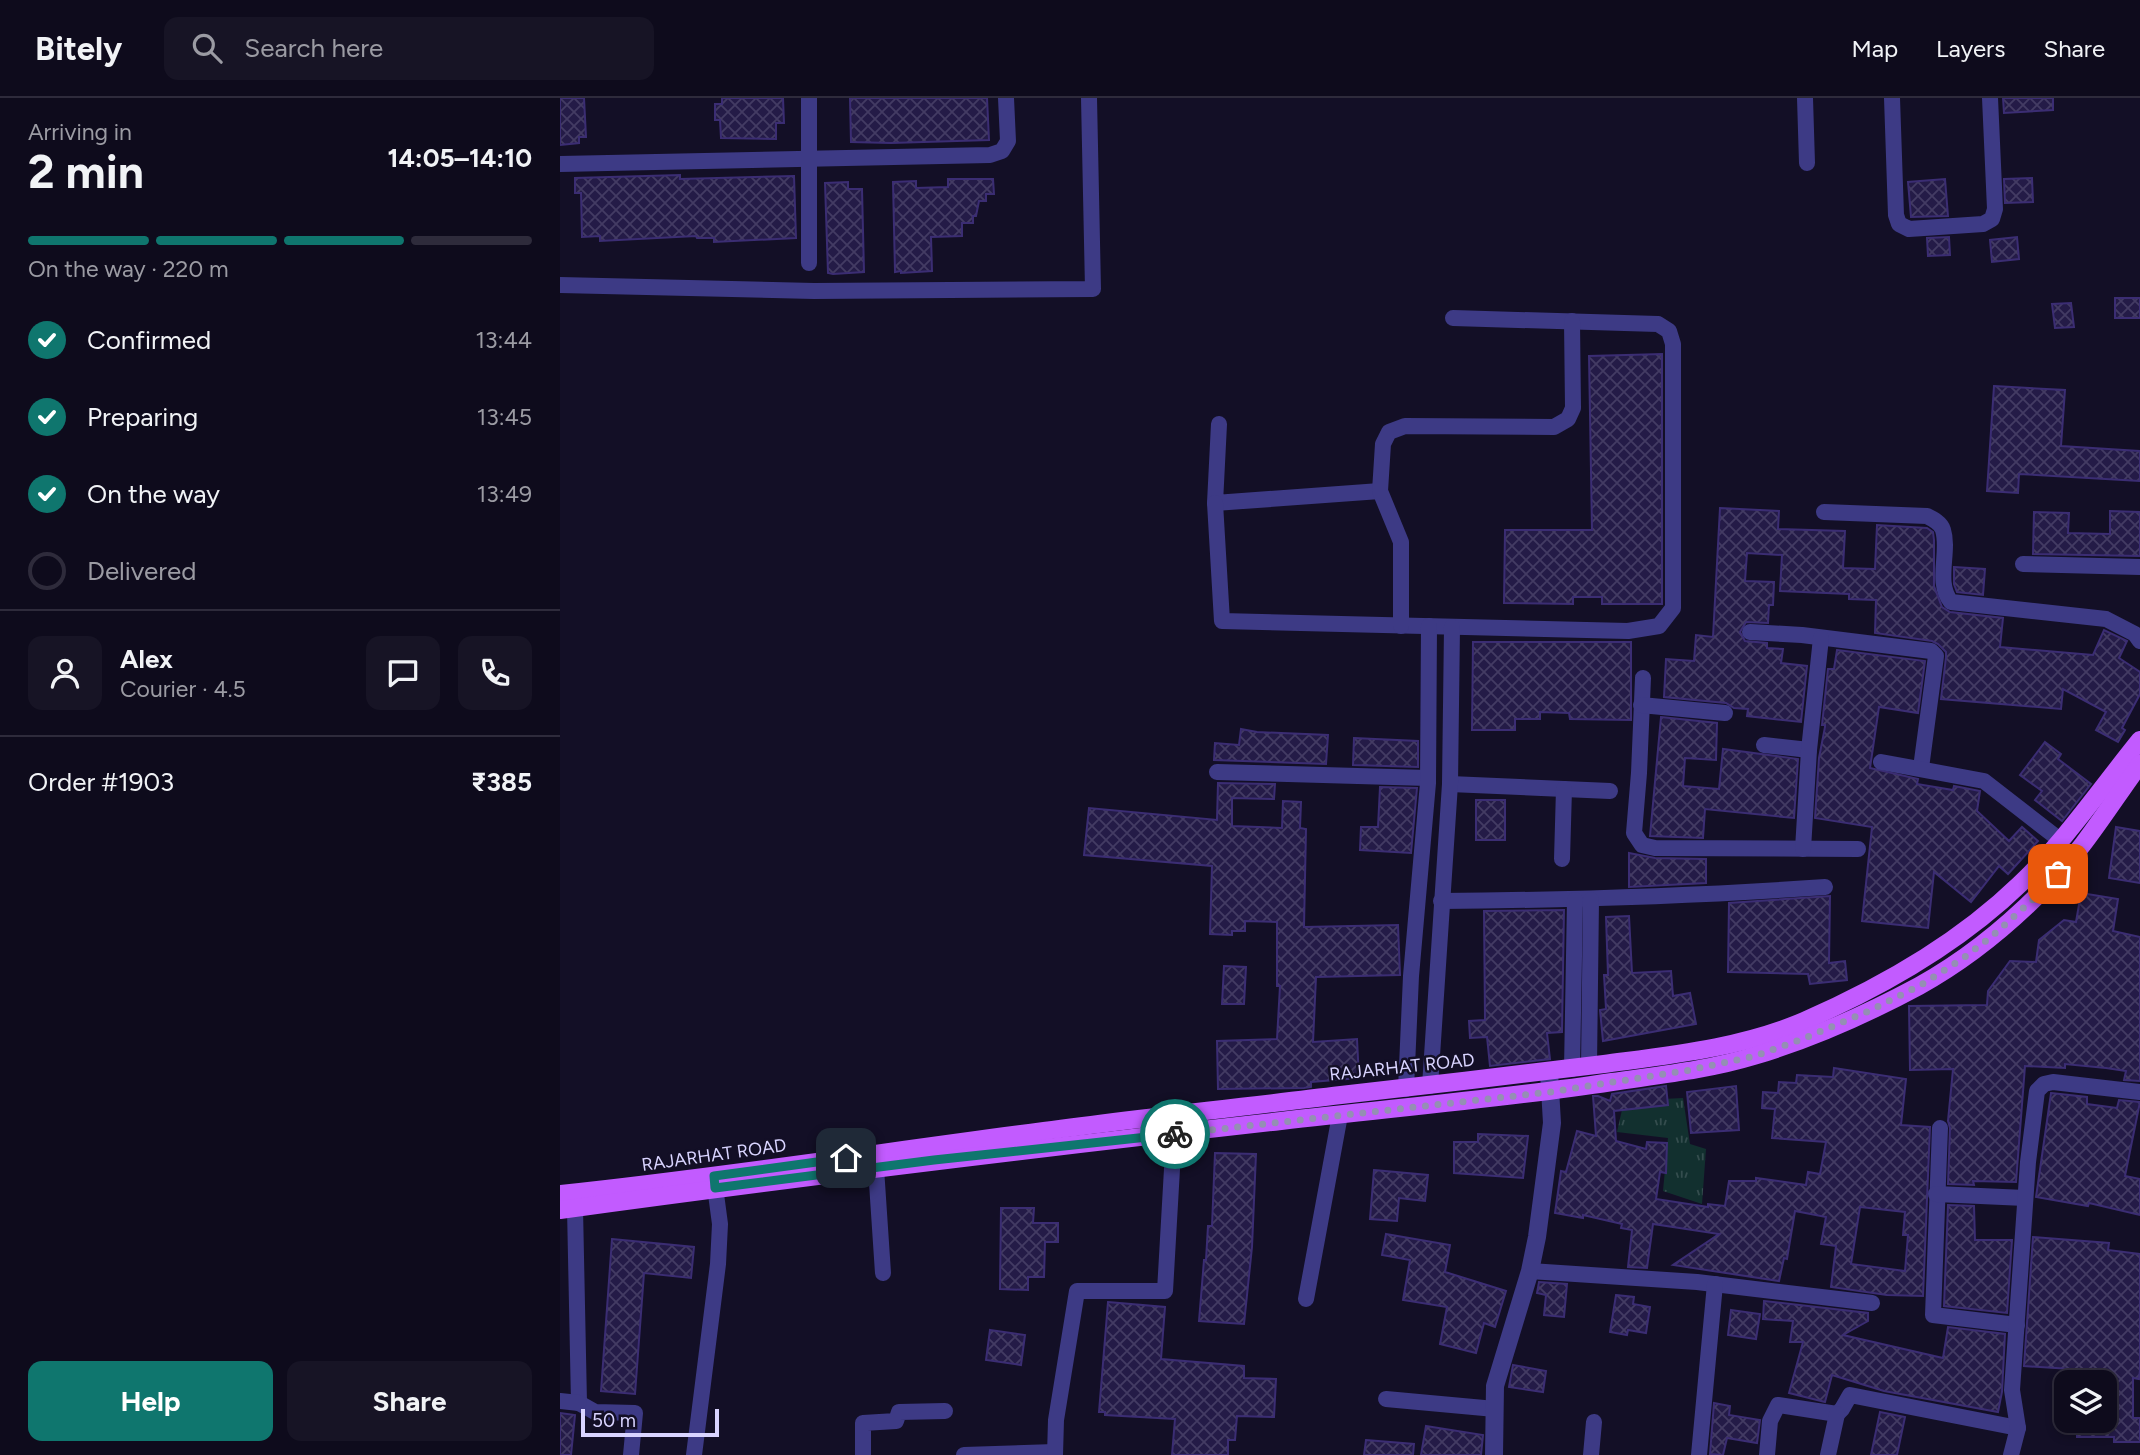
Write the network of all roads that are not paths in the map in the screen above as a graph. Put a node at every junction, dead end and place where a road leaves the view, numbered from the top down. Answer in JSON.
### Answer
{"nodes":[{"id":1,"x":809,"y":98,"type":"edge"},
{"id":2,"x":1006,"y":98,"type":"edge"},
{"id":3,"x":1088,"y":98,"type":"edge"},
{"id":4,"x":1805,"y":98,"type":"edge"},
{"id":5,"x":1892,"y":98,"type":"edge"},
{"id":6,"x":1990,"y":98,"type":"edge"},
{"id":7,"x":808,"y":159,"type":"junction"},
{"id":8,"x":1807,"y":163,"type":"dead end"},
{"id":9,"x":560,"y":164,"type":"edge"},
{"id":10,"x":809,"y":263,"type":"dead end"},
{"id":11,"x":560,"y":285,"type":"edge"},
{"id":12,"x":1453,"y":318,"type":"dead end"},
{"id":13,"x":1572,"y":321,"type":"junction"},
{"id":14,"x":1219,"y":424,"type":"dead end"},
{"id":15,"x":1380,"y":491,"type":"junction"},
{"id":16,"x":1215,"y":503,"type":"junction"},
{"id":17,"x":1824,"y":512,"type":"dead end"},
{"id":18,"x":2023,"y":564,"type":"dead end"},
{"id":19,"x":2140,"y":567,"type":"edge"},
{"id":20,"x":1401,"y":626,"type":"junction"},
{"id":21,"x":1429,"y":626,"type":"junction"},
{"id":22,"x":1452,"y":627,"type":"junction"},
{"id":23,"x":1750,"y":632,"type":"dead end"},
{"id":24,"x":1821,"y":638,"type":"junction"},
{"id":25,"x":2140,"y":641,"type":"edge"},
{"id":26,"x":1643,"y":678,"type":"dead end"},
{"id":27,"x":1641,"y":705,"type":"junction"},
{"id":28,"x":1725,"y":713,"type":"dead end"},
{"id":29,"x":2140,"y":740,"type":"edge"},
{"id":30,"x":1764,"y":745,"type":"dead end"},
{"id":31,"x":1809,"y":750,"type":"junction"},
{"id":32,"x":1881,"y":762,"type":"dead end"},
{"id":33,"x":2140,"y":764,"type":"edge"},
{"id":34,"x":1921,"y":768,"type":"junction"},
{"id":35,"x":1217,"y":772,"type":"dead end"},
{"id":36,"x":1428,"y":778,"type":"junction"},
{"id":37,"x":1450,"y":784,"type":"junction"},
{"id":38,"x":1564,"y":789,"type":"junction"},
{"id":39,"x":1610,"y":791,"type":"dead end"},
{"id":40,"x":2060,"y":840,"type":"junction"},
{"id":41,"x":1803,"y":849,"type":"junction"},
{"id":42,"x":1858,"y":849,"type":"dead end"},
{"id":43,"x":1562,"y":859,"type":"dead end"},
{"id":44,"x":1825,"y":887,"type":"dead end"},
{"id":45,"x":1583,"y":900,"type":"junction"},
{"id":46,"x":1441,"y":901,"type":"junction"},
{"id":47,"x":1408,"y":1015,"type":"junction"},
{"id":48,"x":1435,"y":1016,"type":"junction"},
{"id":49,"x":1580,"y":1067,"type":"junction"},
{"id":50,"x":1549,"y":1072,"type":"junction"},
{"id":51,"x":1430,"y":1086,"type":"junction"},
{"id":52,"x":1406,"y":1089,"type":"junction"},
{"id":53,"x":1550,"y":1092,"type":"junction"},
{"id":54,"x":2140,"y":1092,"type":"edge"},
{"id":55,"x":1340,"y":1115,"type":"junction"},
{"id":56,"x":1940,"y":1128,"type":"dead end"},
{"id":57,"x":1174,"y":1134,"type":"junction"},
{"id":58,"x":876,"y":1168,"type":"junction"},
{"id":59,"x":715,"y":1182,"type":"junction"},
{"id":60,"x":560,"y":1194,"type":"edge"},
{"id":61,"x":1936,"y":1194,"type":"junction"},
{"id":62,"x":2025,"y":1198,"type":"junction"},
{"id":63,"x":567,"y":1209,"type":"edge"},
{"id":64,"x":1530,"y":1271,"type":"junction"},
{"id":65,"x":883,"y":1273,"type":"dead end"},
{"id":66,"x":1715,"y":1284,"type":"junction"},
{"id":67,"x":1306,"y":1299,"type":"dead end"},
{"id":68,"x":1872,"y":1303,"type":"dead end"},
{"id":69,"x":2017,"y":1325,"type":"junction"},
{"id":70,"x":1386,"y":1399,"type":"dead end"},
{"id":71,"x":560,"y":1401,"type":"edge"},
{"id":72,"x":579,"y":1403,"type":"junction"},
{"id":73,"x":1495,"y":1409,"type":"junction"},
{"id":74,"x":945,"y":1411,"type":"dead end"},
{"id":75,"x":1837,"y":1414,"type":"junction"},
{"id":76,"x":1594,"y":1422,"type":"dead end"},
{"id":77,"x":2018,"y":1428,"type":"junction"},
{"id":78,"x":1055,"y":1453,"type":"edge"},
{"id":79,"x":631,"y":1455,"type":"edge"},
{"id":80,"x":694,"y":1455,"type":"edge"},
{"id":81,"x":863,"y":1455,"type":"edge"},
{"id":82,"x":964,"y":1455,"type":"edge"},
{"id":83,"x":1494,"y":1455,"type":"edge"},
{"id":84,"x":1591,"y":1455,"type":"edge"},
{"id":85,"x":1699,"y":1455,"type":"edge"},
{"id":86,"x":1767,"y":1455,"type":"edge"},
{"id":87,"x":1828,"y":1455,"type":"edge"},
{"id":88,"x":2011,"y":1455,"type":"edge"}],
"edges":[{"from":1,"to":7,"type":"street"},
{"from":2,"to":7,"type":"street"},
{"from":3,"to":11,"type":"street"},
{"from":4,"to":8,"type":"street"},
{"from":5,"to":6,"type":"street"},
{"from":7,"to":9,"type":"street"},
{"from":7,"to":10,"type":"street"},
{"from":12,"to":13,"type":"street"},
{"from":13,"to":15,"type":"street"},
{"from":13,"to":22,"type":"street"},
{"from":14,"to":16,"type":"street"},
{"from":15,"to":16,"type":"street"},
{"from":15,"to":20,"type":"street"},
{"from":16,"to":20,"type":"street"},
{"from":17,"to":25,"type":"street"},
{"from":18,"to":19,"type":"street"},
{"from":20,"to":21,"type":"street"},
{"from":21,"to":22,"type":"street"},
{"from":21,"to":36,"type":"street"},
{"from":22,"to":37,"type":"street"},
{"from":23,"to":24,"type":"street"},
{"from":24,"to":31,"type":"street"},
{"from":24,"to":34,"type":"street"},
{"from":26,"to":27,"type":"street"},
{"from":27,"to":28,"type":"street"},
{"from":27,"to":41,"type":"street"},
{"from":29,"to":40,"type":"main road","name":"RAJARHAT ROAD"},
{"from":30,"to":31,"type":"street"},
{"from":31,"to":41,"type":"street"},
{"from":32,"to":34,"type":"street"},
{"from":33,"to":53,"type":"main road","name":"RAJARHAT ROAD"},
{"from":34,"to":40,"type":"street"},
{"from":35,"to":36,"type":"street"},
{"from":36,"to":47,"type":"street"},
{"from":37,"to":38,"type":"street"},
{"from":37,"to":46,"type":"street"},
{"from":38,"to":39,"type":"street"},
{"from":38,"to":43,"type":"street"},
{"from":40,"to":49,"type":"main road","name":"RAJARHAT ROAD"},
{"from":41,"to":42,"type":"street"},
{"from":44,"to":45,"type":"street"},
{"from":45,"to":46,"type":"street"},
{"from":45,"to":49,"type":"street"},
{"from":46,"to":48,"type":"street"},
{"from":47,"to":48,"type":"street"},
{"from":47,"to":52,"type":"street"},
{"from":48,"to":51,"type":"street"},
{"from":49,"to":50,"type":"main road","name":"RAJARHAT ROAD"},
{"from":50,"to":51,"type":"main road","name":"RAJARHAT ROAD"},
{"from":50,"to":53,"type":"street"},
{"from":51,"to":52,"type":"main road","name":"RAJARHAT ROAD"},
{"from":52,"to":59,"type":"main road","name":"RAJARHAT ROAD"},
{"from":53,"to":55,"type":"main road","name":"RAJARHAT ROAD"},
{"from":53,"to":64,"type":"street"},
{"from":54,"to":62,"type":"street"},
{"from":55,"to":57,"type":"main road","name":"RAJARHAT ROAD"},
{"from":55,"to":67,"type":"street"},
{"from":56,"to":61,"type":"street"},
{"from":57,"to":58,"type":"main road","name":"RAJARHAT ROAD"},
{"from":57,"to":78,"type":"street"},
{"from":58,"to":59,"type":"main road","name":"RAJARHAT ROAD"},
{"from":58,"to":65,"type":"street"},
{"from":59,"to":60,"type":"main road","name":"RAJARHAT ROAD"},
{"from":59,"to":63,"type":"main road","name":"RAJARHAT ROAD"},
{"from":59,"to":80,"type":"street"},
{"from":61,"to":62,"type":"street"},
{"from":61,"to":69,"type":"street"},
{"from":62,"to":69,"type":"street"},
{"from":63,"to":72,"type":"street"},
{"from":64,"to":66,"type":"street"},
{"from":64,"to":73,"type":"street"},
{"from":66,"to":68,"type":"street"},
{"from":66,"to":85,"type":"street"},
{"from":69,"to":77,"type":"street"},
{"from":70,"to":73,"type":"street"},
{"from":71,"to":72,"type":"street"},
{"from":72,"to":79,"type":"street"},
{"from":73,"to":83,"type":"street"},
{"from":74,"to":81,"type":"street"},
{"from":75,"to":77,"type":"street"},
{"from":75,"to":86,"type":"street"},
{"from":75,"to":87,"type":"street"},
{"from":76,"to":84,"type":"street"},
{"from":77,"to":88,"type":"street"},
{"from":78,"to":82,"type":"street"}]}
